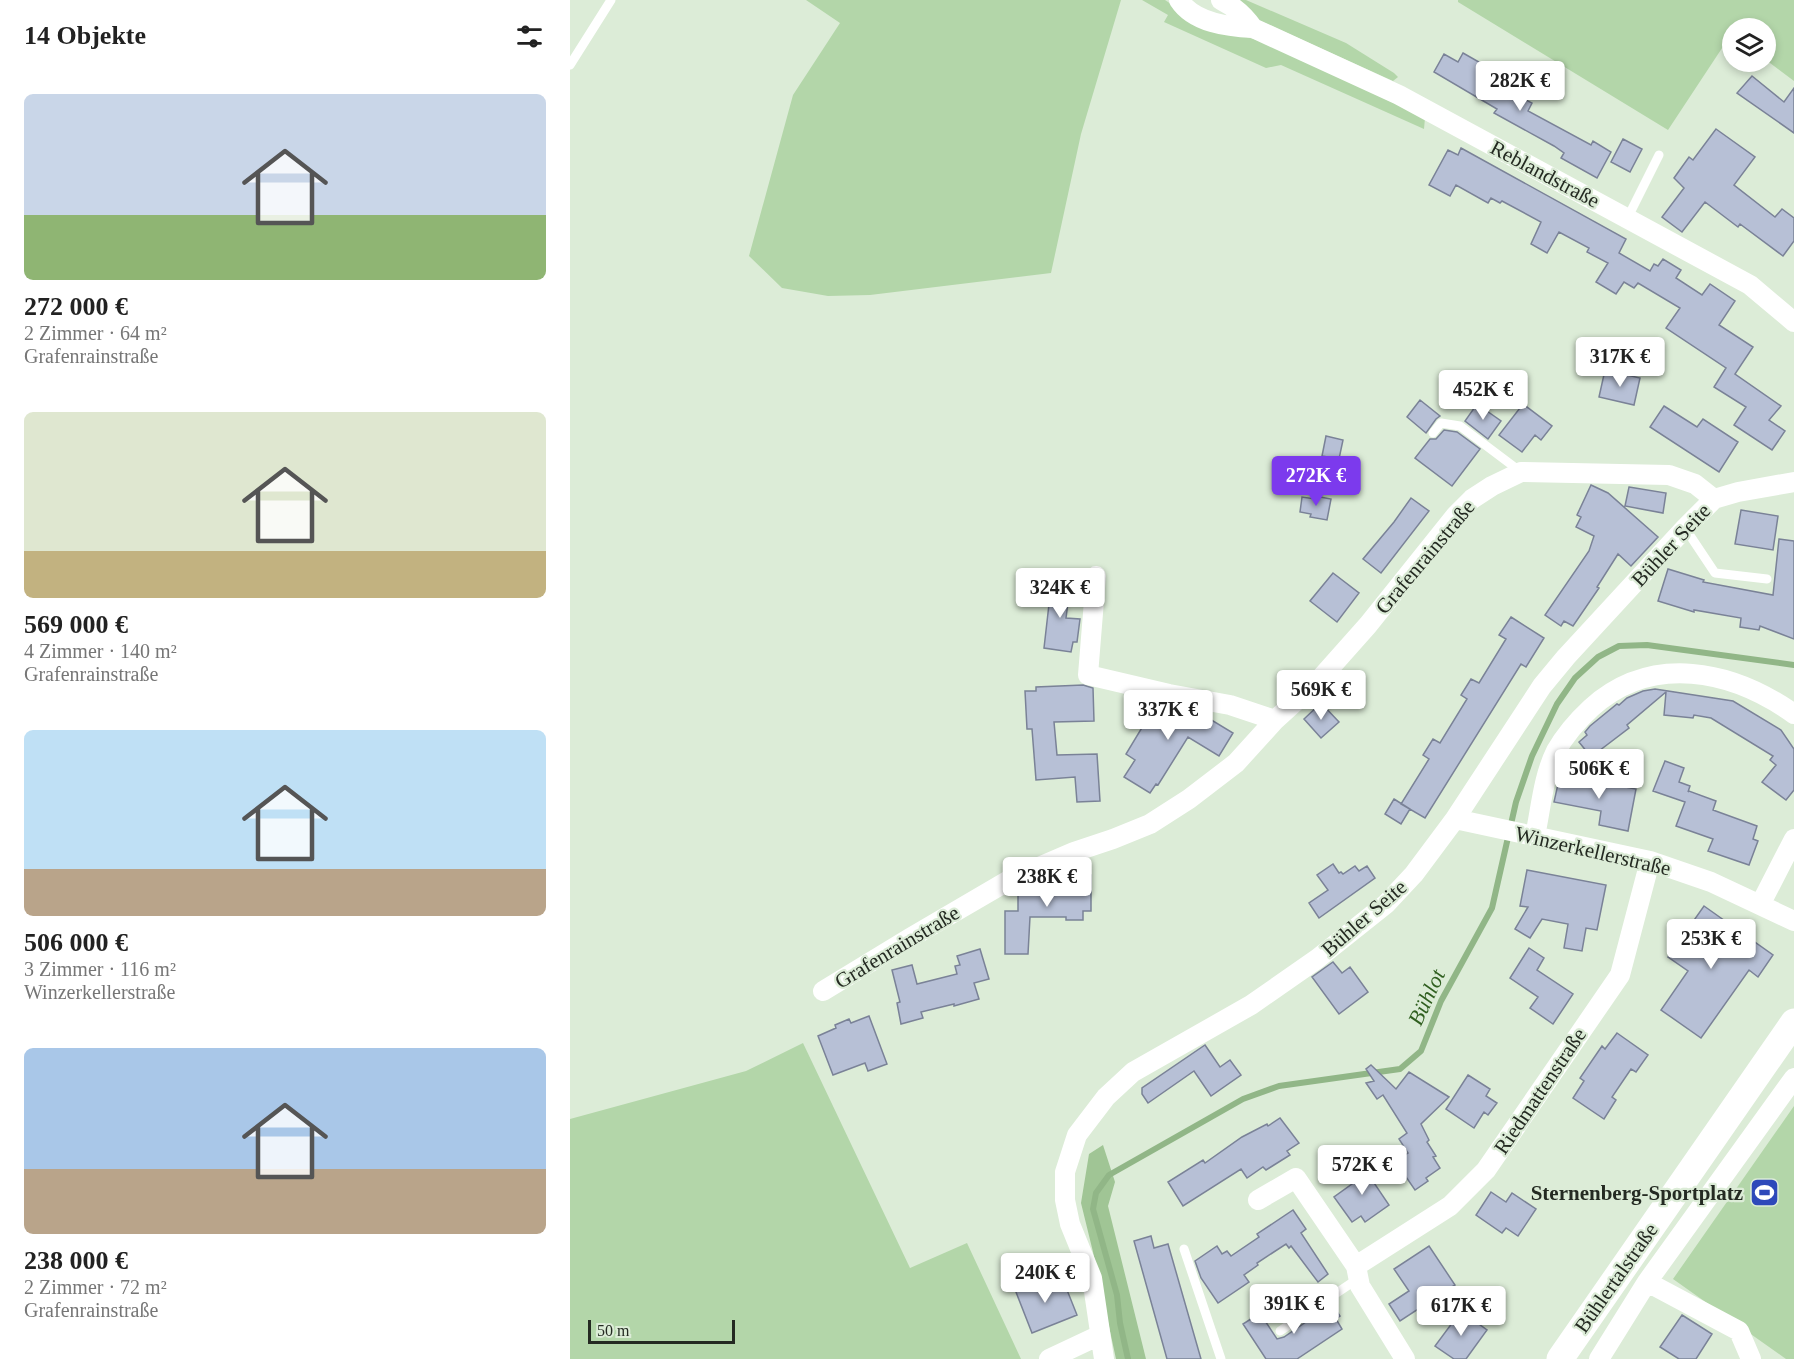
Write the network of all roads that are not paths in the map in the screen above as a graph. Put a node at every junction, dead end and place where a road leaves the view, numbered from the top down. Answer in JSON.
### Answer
{"nodes":[{"id":1,"x":611,"y":0,"type":"edge"},
{"id":2,"x":1179,"y":0,"type":"edge"},
{"id":3,"x":1221,"y":0,"type":"edge"},
{"id":4,"x":1253,"y":28,"type":"junction"},
{"id":5,"x":570,"y":65,"type":"edge"},
{"id":6,"x":1659,"y":155,"type":"dead end"},
{"id":7,"x":1627,"y":219,"type":"junction"},
{"id":8,"x":1794,"y":322,"type":"edge"},
{"id":9,"x":1433,"y":434,"type":"dead end"},
{"id":10,"x":1521,"y":472,"type":"junction"},
{"id":11,"x":1791,"y":485,"type":"edge"},
{"id":12,"x":1714,"y":499,"type":"junction"},
{"id":13,"x":1685,"y":528,"type":"junction"},
{"id":14,"x":1096,"y":576,"type":"dead end"},
{"id":15,"x":1767,"y":579,"type":"dead end"},
{"id":16,"x":1794,"y":714,"type":"edge"},
{"id":17,"x":1275,"y":720,"type":"junction"},
{"id":18,"x":1455,"y":819,"type":"junction"},
{"id":19,"x":1528,"y":835,"type":"junction"},
{"id":20,"x":1794,"y":839,"type":"edge"},
{"id":21,"x":1650,"y":861,"type":"junction"},
{"id":22,"x":1760,"y":905,"type":"junction"},
{"id":23,"x":1794,"y":921,"type":"edge"},
{"id":24,"x":823,"y":992,"type":"dead end"},
{"id":25,"x":1794,"y":1022,"type":"edge"},
{"id":26,"x":1794,"y":1078,"type":"edge"},
{"id":27,"x":1258,"y":1200,"type":"dead end"},
{"id":28,"x":1184,"y":1249,"type":"dead end"},
{"id":29,"x":1358,"y":1272,"type":"junction"},
{"id":30,"x":1647,"y":1282,"type":"junction"},
{"id":31,"x":1280,"y":1331,"type":"dead end"},
{"id":32,"x":1100,"y":1335,"type":"junction"},
{"id":33,"x":1561,"y":1358,"type":"edge"},
{"id":34,"x":1049,"y":1359,"type":"edge"},
{"id":35,"x":1104,"y":1359,"type":"edge"},
{"id":36,"x":1221,"y":1359,"type":"edge"},
{"id":37,"x":1405,"y":1359,"type":"edge"},
{"id":38,"x":1599,"y":1359,"type":"edge"},
{"id":39,"x":1751,"y":1359,"type":"edge"}],
"edges":[{"from":1,"to":5,"type":"lane"},
{"from":2,"to":4,"type":"street","name":"Reblandstraße"},
{"from":3,"to":4,"type":"street","name":"Reblandstraße"},
{"from":4,"to":7,"type":"street","name":"Reblandstraße"},
{"from":6,"to":7,"type":"lane"},
{"from":7,"to":8,"type":"street","name":"Reblandstraße"},
{"from":9,"to":10,"type":"lane"},
{"from":10,"to":12,"type":"street","name":"Grafenrainstraße"},
{"from":10,"to":17,"type":"street","name":"Grafenrainstraße"},
{"from":11,"to":12,"type":"street","name":"Bühler Seite"},
{"from":12,"to":13,"type":"street","name":"Bühler Seite"},
{"from":13,"to":15,"type":"lane"},
{"from":13,"to":18,"type":"street","name":"Bühler Seite"},
{"from":14,"to":17,"type":"street"},
{"from":16,"to":19,"type":"street"},
{"from":17,"to":24,"type":"street","name":"Grafenrainstraße"},
{"from":18,"to":19,"type":"street","name":"Winzerkellerstraße"},
{"from":18,"to":32,"type":"street","name":"Bühler Seite"},
{"from":19,"to":21,"type":"street","name":"Winzerkellerstraße"},
{"from":20,"to":22,"type":"street"},
{"from":21,"to":22,"type":"street","name":"Winzerkellerstraße"},
{"from":21,"to":29,"type":"street","name":"Riedmattenstraße"},
{"from":22,"to":23,"type":"street","name":"Winzerkellerstraße"},
{"from":25,"to":33,"type":"main road","name":"Bühlertalstraße"},
{"from":26,"to":30,"type":"street"},
{"from":27,"to":29,"type":"street"},
{"from":28,"to":36,"type":"lane"},
{"from":29,"to":31,"type":"lane"},
{"from":29,"to":37,"type":"street"},
{"from":30,"to":38,"type":"street"},
{"from":30,"to":39,"type":"street"},
{"from":32,"to":34,"type":"street"},
{"from":32,"to":35,"type":"street","name":"Bühler Seite"}]}
